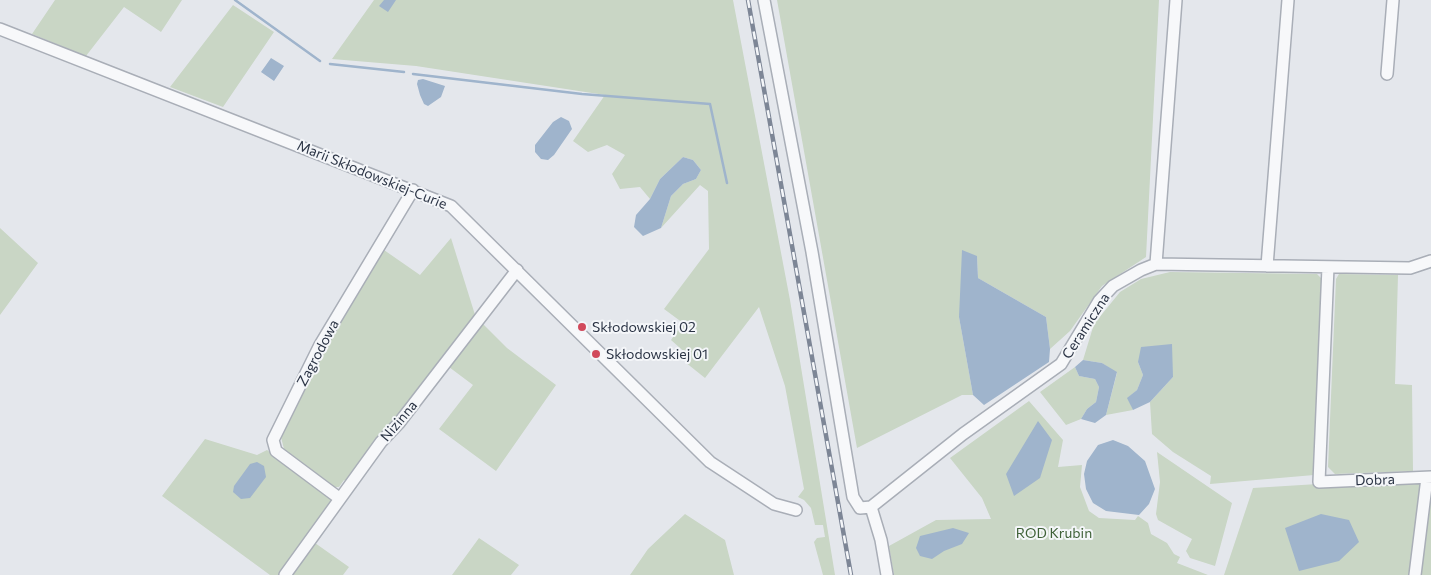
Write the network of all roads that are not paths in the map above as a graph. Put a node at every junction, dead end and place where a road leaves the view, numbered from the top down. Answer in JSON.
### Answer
{"nodes":[{"id":1,"x":764,"y":0,"type":"edge"},
{"id":2,"x":1176,"y":0,"type":"edge"},
{"id":3,"x":1288,"y":0,"type":"edge"},
{"id":4,"x":1393,"y":0,"type":"edge"},
{"id":5,"x":0,"y":29,"type":"edge"},
{"id":6,"x":1387,"y":74,"type":"dead end"},
{"id":7,"x":413,"y":190,"type":"junction"},
{"id":8,"x":1431,"y":261,"type":"edge"},
{"id":9,"x":1156,"y":264,"type":"junction"},
{"id":10,"x":1267,"y":266,"type":"junction"},
{"id":11,"x":1328,"y":267,"type":"junction"},
{"id":12,"x":517,"y":270,"type":"junction"},
{"id":13,"x":1429,"y":477,"type":"edge"},
{"id":14,"x":339,"y":498,"type":"junction"},
{"id":15,"x":871,"y":507,"type":"junction"},
{"id":16,"x":796,"y":510,"type":"dead end"},
{"id":17,"x":285,"y":575,"type":"edge"},
{"id":18,"x":887,"y":575,"type":"edge"},
{"id":19,"x":1415,"y":575,"type":"edge"}],
"edges":[{"from":1,"to":15,"type":"street"},
{"from":2,"to":9,"type":"street"},
{"from":3,"to":10,"type":"street"},
{"from":4,"to":6,"type":"street"},
{"from":5,"to":7,"type":"street","name":"Marii Skłodowskiej-Curie"},
{"from":7,"to":12,"type":"street","name":"Marii Skłodowskiej-Curie"},
{"from":7,"to":14,"type":"street","name":"Zagrodowa"},
{"from":8,"to":11,"type":"street","name":"Ceramiczna"},
{"from":9,"to":10,"type":"street","name":"Ceramiczna"},
{"from":9,"to":15,"type":"street","name":"Ceramiczna"},
{"from":10,"to":11,"type":"street","name":"Ceramiczna"},
{"from":11,"to":13,"type":"street","name":"Dobra"},
{"from":12,"to":14,"type":"street","name":"Nizinna"},
{"from":12,"to":16,"type":"street","name":"Marii Skłodowskiej-Curie"},
{"from":13,"to":19,"type":"street"},
{"from":14,"to":17,"type":"street","name":"Nizinna"},
{"from":15,"to":18,"type":"street"}]}
